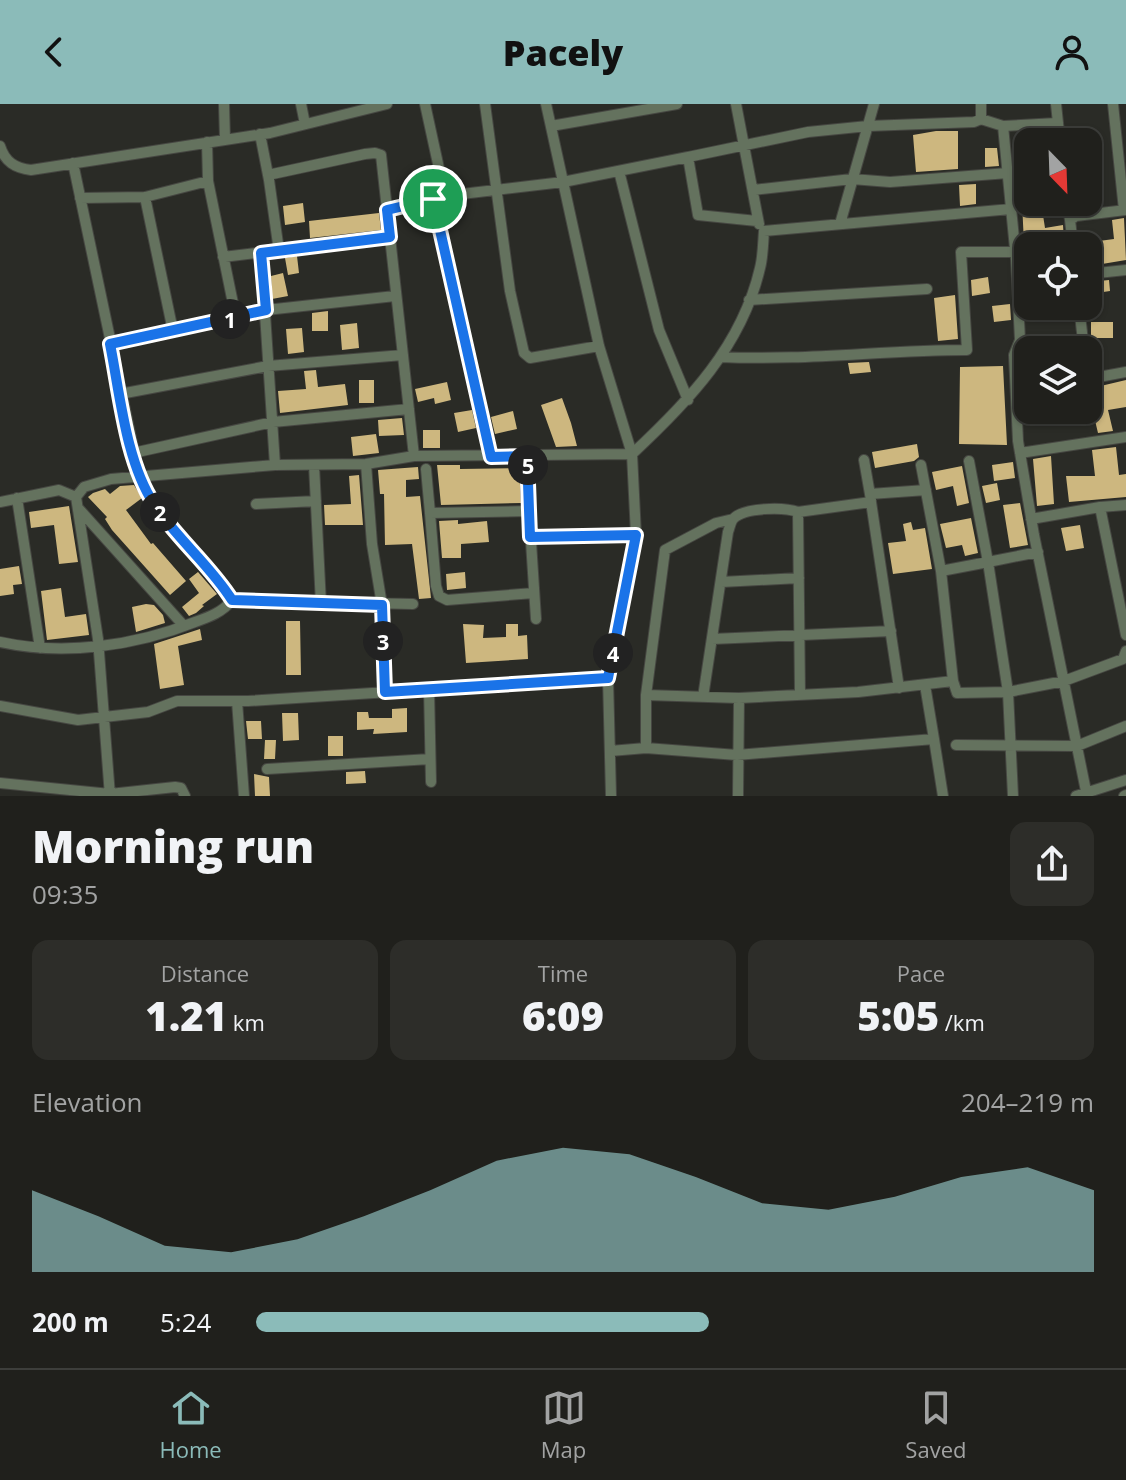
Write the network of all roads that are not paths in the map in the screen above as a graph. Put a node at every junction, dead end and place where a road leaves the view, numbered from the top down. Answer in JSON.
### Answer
{"nodes":[{"id":1,"x":224,"y":104,"type":"edge"},
{"id":2,"x":301,"y":104,"type":"edge"},
{"id":3,"x":387,"y":104,"type":"edge"},
{"id":4,"x":425,"y":104,"type":"edge"},
{"id":5,"x":485,"y":104,"type":"edge"},
{"id":6,"x":546,"y":104,"type":"edge"},
{"id":7,"x":677,"y":104,"type":"edge"},
{"id":8,"x":736,"y":104,"type":"edge"},
{"id":9,"x":874,"y":104,"type":"edge"},
{"id":10,"x":981,"y":104,"type":"edge"},
{"id":11,"x":1056,"y":104,"type":"edge"},
{"id":12,"x":1113,"y":104,"type":"edge"},
{"id":13,"x":981,"y":119,"type":"junction"},
{"id":14,"x":1057,"y":123,"type":"junction"},
{"id":15,"x":305,"y":124,"type":"junction"},
{"id":16,"x":551,"y":126,"type":"junction"},
{"id":17,"x":868,"y":126,"type":"junction"},
{"id":18,"x":1003,"y":126,"type":"junction"},
{"id":19,"x":1058,"y":128,"type":"edge"},
{"id":20,"x":260,"y":134,"type":"junction"},
{"id":21,"x":225,"y":139,"type":"junction"},
{"id":22,"x":207,"y":142,"type":"junction"},
{"id":23,"x":0,"y":146,"type":"edge"},
{"id":24,"x":744,"y":147,"type":"junction"},
{"id":25,"x":688,"y":157,"type":"junction"},
{"id":26,"x":73,"y":163,"type":"junction"},
{"id":27,"x":619,"y":171,"type":"junction"},
{"id":28,"x":1008,"y":173,"type":"junction"},
{"id":29,"x":268,"y":175,"type":"junction"},
{"id":30,"x":852,"y":179,"type":"junction"},
{"id":31,"x":208,"y":181,"type":"junction"},
{"id":32,"x":563,"y":182,"type":"junction"},
{"id":33,"x":496,"y":189,"type":"junction"},
{"id":34,"x":753,"y":190,"type":"junction"},
{"id":35,"x":445,"y":196,"type":"junction"},
{"id":36,"x":145,"y":197,"type":"junction"},
{"id":37,"x":80,"y":198,"type":"junction"},
{"id":38,"x":433,"y":199,"type":"junction"},
{"id":39,"x":1011,"y":209,"type":"junction"},
{"id":40,"x":387,"y":210,"type":"junction"},
{"id":41,"x":1125,"y":210,"type":"edge"},
{"id":42,"x":1069,"y":216,"type":"edge"},
{"id":43,"x":1070,"y":220,"type":"junction"},
{"id":44,"x":757,"y":221,"type":"junction"},
{"id":45,"x":840,"y":224,"type":"junction"},
{"id":46,"x":764,"y":231,"type":"junction"},
{"id":47,"x":1071,"y":232,"type":"edge"},
{"id":48,"x":390,"y":237,"type":"junction"},
{"id":49,"x":1014,"y":242,"type":"edge"},
{"id":50,"x":279,"y":251,"type":"junction"},
{"id":51,"x":261,"y":253,"type":"junction"},
{"id":52,"x":1014,"y":253,"type":"edge"},
{"id":53,"x":223,"y":257,"type":"junction"},
{"id":54,"x":1126,"y":270,"type":"edge"},
{"id":55,"x":1102,"y":273,"type":"edge"},
{"id":56,"x":927,"y":289,"type":"dead end"},
{"id":57,"x":395,"y":296,"type":"junction"},
{"id":58,"x":749,"y":300,"type":"junction"},
{"id":59,"x":266,"y":310,"type":"junction"},
{"id":60,"x":236,"y":318,"type":"junction"},
{"id":61,"x":173,"y":331,"type":"junction"},
{"id":62,"x":110,"y":344,"type":"junction"},
{"id":63,"x":599,"y":346,"type":"junction"},
{"id":64,"x":403,"y":355,"type":"junction"},
{"id":65,"x":721,"y":357,"type":"junction"},
{"id":66,"x":268,"y":366,"type":"junction"},
{"id":67,"x":1126,"y":372,"type":"edge"},
{"id":68,"x":1102,"y":376,"type":"edge"},
{"id":69,"x":120,"y":394,"type":"junction"},
{"id":70,"x":688,"y":400,"type":"junction"},
{"id":71,"x":409,"y":409,"type":"junction"},
{"id":72,"x":273,"y":422,"type":"junction"},
{"id":73,"x":1018,"y":424,"type":"edge"},
{"id":74,"x":1126,"y":437,"type":"edge"},
{"id":75,"x":133,"y":453,"type":"junction"},
{"id":76,"x":1020,"y":453,"type":"junction"},
{"id":77,"x":632,"y":454,"type":"junction"},
{"id":78,"x":414,"y":456,"type":"junction"},
{"id":79,"x":527,"y":456,"type":"junction"},
{"id":80,"x":491,"y":457,"type":"junction"},
{"id":81,"x":864,"y":460,"type":"dead end"},
{"id":82,"x":969,"y":461,"type":"dead end"},
{"id":83,"x":366,"y":464,"type":"junction"},
{"id":84,"x":275,"y":465,"type":"junction"},
{"id":85,"x":314,"y":465,"type":"junction"},
{"id":86,"x":921,"y":465,"type":"dead end"},
{"id":87,"x":426,"y":469,"type":"dead end"},
{"id":88,"x":139,"y":476,"type":"junction"},
{"id":89,"x":926,"y":490,"type":"junction"},
{"id":90,"x":17,"y":498,"type":"junction"},
{"id":91,"x":871,"y":498,"type":"junction"},
{"id":92,"x":316,"y":501,"type":"junction"},
{"id":93,"x":0,"y":502,"type":"edge"},
{"id":94,"x":77,"y":502,"type":"junction"},
{"id":95,"x":256,"y":504,"type":"dead end"},
{"id":96,"x":1126,"y":505,"type":"edge"},
{"id":97,"x":1100,"y":507,"type":"junction"},
{"id":98,"x":529,"y":511,"type":"junction"},
{"id":99,"x":798,"y":512,"type":"junction"},
{"id":100,"x":430,"y":513,"type":"junction"},
{"id":101,"x":733,"y":519,"type":"junction"},
{"id":102,"x":1031,"y":519,"type":"junction"},
{"id":103,"x":636,"y":535,"type":"junction"},
{"id":104,"x":530,"y":537,"type":"junction"},
{"id":105,"x":1038,"y":552,"type":"junction"},
{"id":106,"x":988,"y":562,"type":"junction"},
{"id":107,"x":941,"y":571,"type":"junction"},
{"id":108,"x":799,"y":578,"type":"junction"},
{"id":109,"x":721,"y":582,"type":"junction"},
{"id":110,"x":534,"y":593,"type":"junction"},
{"id":111,"x":232,"y":600,"type":"junction"},
{"id":112,"x":321,"y":604,"type":"junction"},
{"id":113,"x":413,"y":604,"type":"dead end"},
{"id":114,"x":382,"y":605,"type":"junction"},
{"id":115,"x":536,"y":619,"type":"dead end"},
{"id":116,"x":184,"y":626,"type":"junction"},
{"id":117,"x":891,"y":631,"type":"junction"},
{"id":118,"x":1126,"y":635,"type":"edge"},
{"id":119,"x":801,"y":636,"type":"junction"},
{"id":120,"x":712,"y":639,"type":"junction"},
{"id":121,"x":0,"y":642,"type":"edge"},
{"id":122,"x":98,"y":646,"type":"junction"},
{"id":123,"x":40,"y":648,"type":"junction"},
{"id":124,"x":1125,"y":656,"type":"edge"},
{"id":125,"x":608,"y":678,"type":"junction"},
{"id":126,"x":953,"y":681,"type":"junction"},
{"id":127,"x":1064,"y":681,"type":"junction"},
{"id":128,"x":925,"y":685,"type":"junction"},
{"id":129,"x":899,"y":688,"type":"junction"},
{"id":130,"x":429,"y":689,"type":"junction"},
{"id":131,"x":385,"y":692,"type":"junction"},
{"id":132,"x":1008,"y":692,"type":"junction"},
{"id":133,"x":646,"y":695,"type":"junction"},
{"id":134,"x":800,"y":695,"type":"junction"},
{"id":135,"x":703,"y":697,"type":"junction"},
{"id":136,"x":739,"y":698,"type":"junction"},
{"id":137,"x":237,"y":701,"type":"junction"},
{"id":138,"x":0,"y":706,"type":"edge"},
{"id":139,"x":105,"y":717,"type":"junction"},
{"id":140,"x":1126,"y":726,"type":"edge"},
{"id":141,"x":934,"y":739,"type":"junction"},
{"id":142,"x":956,"y":745,"type":"dead end"},
{"id":143,"x":1077,"y":746,"type":"junction"},
{"id":144,"x":1010,"y":747,"type":"junction"},
{"id":145,"x":646,"y":748,"type":"junction"},
{"id":146,"x":610,"y":751,"type":"junction"},
{"id":147,"x":737,"y":755,"type":"junction"},
{"id":148,"x":430,"y":759,"type":"junction"},
{"id":149,"x":267,"y":769,"type":"dead end"},
{"id":150,"x":1126,"y":780,"type":"edge"},
{"id":151,"x":431,"y":782,"type":"dead end"},
{"id":152,"x":4,"y":788,"type":"edge"},
{"id":153,"x":110,"y":795,"type":"edge"},
{"id":154,"x":1083,"y":795,"type":"edge"},
{"id":155,"x":185,"y":796,"type":"edge"},
{"id":156,"x":244,"y":796,"type":"edge"},
{"id":157,"x":611,"y":796,"type":"edge"},
{"id":158,"x":738,"y":796,"type":"edge"},
{"id":159,"x":943,"y":796,"type":"edge"},
{"id":160,"x":1013,"y":796,"type":"edge"}],
"edges":[{"from":1,"to":21,"type":"street"},
{"from":2,"to":15,"type":"street"},
{"from":3,"to":15,"type":"street"},
{"from":4,"to":35,"type":"street"},
{"from":5,"to":33,"type":"street"},
{"from":6,"to":16,"type":"street"},
{"from":7,"to":16,"type":"street"},
{"from":8,"to":24,"type":"street"},
{"from":9,"to":17,"type":"street"},
{"from":10,"to":13,"type":"street"},
{"from":11,"to":14,"type":"street"},
{"from":12,"to":41,"type":"street"},
{"from":13,"to":17,"type":"street"},
{"from":13,"to":18,"type":"street"},
{"from":14,"to":18,"type":"street"},
{"from":14,"to":19,"type":"street"},
{"from":15,"to":20,"type":"street"},
{"from":16,"to":32,"type":"street"},
{"from":17,"to":24,"type":"street"},
{"from":17,"to":30,"type":"street"},
{"from":18,"to":28,"type":"street"},
{"from":20,"to":21,"type":"street"},
{"from":20,"to":29,"type":"street"},
{"from":21,"to":22,"type":"street"},
{"from":22,"to":26,"type":"street"},
{"from":22,"to":31,"type":"street"},
{"from":23,"to":26,"type":"street"},
{"from":24,"to":25,"type":"street"},
{"from":24,"to":34,"type":"street"},
{"from":25,"to":27,"type":"street"},
{"from":25,"to":44,"type":"street"},
{"from":26,"to":37,"type":"street"},
{"from":27,"to":32,"type":"street"},
{"from":27,"to":70,"type":"street"},
{"from":28,"to":30,"type":"street"},
{"from":28,"to":39,"type":"street"},
{"from":29,"to":40,"type":"street"},
{"from":29,"to":50,"type":"street"},
{"from":30,"to":34,"type":"street"},
{"from":30,"to":45,"type":"street"},
{"from":31,"to":36,"type":"street"},
{"from":31,"to":53,"type":"street"},
{"from":32,"to":33,"type":"street"},
{"from":32,"to":63,"type":"street"},
{"from":33,"to":35,"type":"street"},
{"from":33,"to":63,"type":"street"},
{"from":34,"to":44,"type":"street"},
{"from":35,"to":38,"type":"street"},
{"from":36,"to":37,"type":"street"},
{"from":36,"to":61,"type":"street"},
{"from":37,"to":62,"type":"street"},
{"from":38,"to":40,"type":"street"},
{"from":38,"to":80,"type":"street"},
{"from":39,"to":45,"type":"street"},
{"from":39,"to":49,"type":"street"},
{"from":40,"to":48,"type":"street"},
{"from":41,"to":43,"type":"street"},
{"from":42,"to":43,"type":"street"},
{"from":43,"to":47,"type":"street"},
{"from":44,"to":46,"type":"street"},
{"from":45,"to":46,"type":"street"},
{"from":46,"to":58,"type":"street"},
{"from":48,"to":50,"type":"street"},
{"from":48,"to":57,"type":"street"},
{"from":50,"to":51,"type":"street"},
{"from":51,"to":53,"type":"street"},
{"from":51,"to":59,"type":"street"},
{"from":52,"to":65,"type":"street"},
{"from":53,"to":60,"type":"street"},
{"from":54,"to":55,"type":"street"},
{"from":56,"to":58,"type":"street"},
{"from":57,"to":59,"type":"street"},
{"from":57,"to":64,"type":"street"},
{"from":58,"to":65,"type":"street"},
{"from":59,"to":60,"type":"street"},
{"from":59,"to":66,"type":"street"},
{"from":60,"to":61,"type":"street"},
{"from":61,"to":62,"type":"street"},
{"from":62,"to":69,"type":"street"},
{"from":63,"to":77,"type":"street"},
{"from":64,"to":66,"type":"street"},
{"from":64,"to":71,"type":"street"},
{"from":65,"to":70,"type":"street"},
{"from":66,"to":69,"type":"street"},
{"from":66,"to":72,"type":"street"},
{"from":67,"to":68,"type":"street"},
{"from":69,"to":75,"type":"street"},
{"from":70,"to":77,"type":"street"},
{"from":71,"to":72,"type":"street"},
{"from":71,"to":78,"type":"street"},
{"from":72,"to":75,"type":"street"},
{"from":72,"to":84,"type":"street"},
{"from":73,"to":76,"type":"street"},
{"from":74,"to":76,"type":"street"},
{"from":75,"to":88,"type":"street"},
{"from":76,"to":102,"type":"street"},
{"from":77,"to":79,"type":"street"},
{"from":77,"to":103,"type":"street"},
{"from":78,"to":80,"type":"street"},
{"from":78,"to":83,"type":"street"},
{"from":79,"to":80,"type":"street"},
{"from":79,"to":98,"type":"street"},
{"from":81,"to":91,"type":"street"},
{"from":82,"to":106,"type":"street"},
{"from":83,"to":85,"type":"street"},
{"from":83,"to":114,"type":"street"},
{"from":84,"to":85,"type":"street"},
{"from":84,"to":88,"type":"street"},
{"from":85,"to":92,"type":"street"},
{"from":86,"to":89,"type":"street"},
{"from":87,"to":100,"type":"street"},
{"from":88,"to":94,"type":"street"},
{"from":88,"to":111,"type":"street"},
{"from":89,"to":91,"type":"street"},
{"from":89,"to":107,"type":"street"},
{"from":90,"to":93,"type":"street"},
{"from":90,"to":94,"type":"street"},
{"from":90,"to":123,"type":"street"},
{"from":91,"to":99,"type":"street"},
{"from":91,"to":117,"type":"street"},
{"from":92,"to":95,"type":"street"},
{"from":92,"to":112,"type":"street"},
{"from":94,"to":116,"type":"street"},
{"from":94,"to":122,"type":"street"},
{"from":96,"to":97,"type":"street"},
{"from":97,"to":102,"type":"street"},
{"from":97,"to":118,"type":"street"},
{"from":98,"to":100,"type":"street"},
{"from":98,"to":104,"type":"street"},
{"from":99,"to":101,"type":"street"},
{"from":99,"to":108,"type":"street"},
{"from":100,"to":110,"type":"street"},
{"from":101,"to":109,"type":"street"},
{"from":101,"to":133,"type":"street"},
{"from":102,"to":105,"type":"street"},
{"from":103,"to":104,"type":"street"},
{"from":103,"to":125,"type":"street"},
{"from":104,"to":110,"type":"street"},
{"from":105,"to":106,"type":"street"},
{"from":105,"to":127,"type":"street"},
{"from":106,"to":107,"type":"street"},
{"from":106,"to":132,"type":"street"},
{"from":107,"to":126,"type":"street"},
{"from":108,"to":109,"type":"street"},
{"from":108,"to":119,"type":"street"},
{"from":109,"to":120,"type":"street"},
{"from":110,"to":115,"type":"street"},
{"from":111,"to":112,"type":"street"},
{"from":111,"to":116,"type":"street"},
{"from":112,"to":114,"type":"street"},
{"from":113,"to":114,"type":"street"},
{"from":114,"to":131,"type":"street"},
{"from":116,"to":122,"type":"street"},
{"from":117,"to":119,"type":"street"},
{"from":117,"to":129,"type":"street"},
{"from":119,"to":120,"type":"street"},
{"from":119,"to":134,"type":"street"},
{"from":120,"to":135,"type":"street"},
{"from":121,"to":123,"type":"street"},
{"from":122,"to":123,"type":"street"},
{"from":122,"to":139,"type":"street"},
{"from":124,"to":127,"type":"street"},
{"from":125,"to":130,"type":"street"},
{"from":125,"to":146,"type":"street"},
{"from":126,"to":128,"type":"street"},
{"from":126,"to":132,"type":"street"},
{"from":127,"to":132,"type":"street"},
{"from":127,"to":143,"type":"street"},
{"from":128,"to":129,"type":"street"},
{"from":128,"to":141,"type":"street"},
{"from":129,"to":134,"type":"street"},
{"from":130,"to":131,"type":"street"},
{"from":130,"to":148,"type":"street"},
{"from":131,"to":137,"type":"street"},
{"from":132,"to":144,"type":"street"},
{"from":133,"to":135,"type":"street"},
{"from":133,"to":145,"type":"street"},
{"from":134,"to":136,"type":"street"},
{"from":135,"to":136,"type":"street"},
{"from":136,"to":147,"type":"street"},
{"from":137,"to":139,"type":"street"},
{"from":137,"to":156,"type":"street"},
{"from":138,"to":139,"type":"street"},
{"from":139,"to":153,"type":"street"},
{"from":140,"to":143,"type":"street"},
{"from":141,"to":147,"type":"street"},
{"from":141,"to":159,"type":"street"},
{"from":142,"to":144,"type":"street"},
{"from":143,"to":144,"type":"street"},
{"from":143,"to":154,"type":"street"},
{"from":144,"to":160,"type":"street"},
{"from":145,"to":146,"type":"street"},
{"from":145,"to":147,"type":"street"},
{"from":146,"to":157,"type":"street"},
{"from":147,"to":158,"type":"street"},
{"from":148,"to":149,"type":"street"},
{"from":148,"to":151,"type":"street"},
{"from":150,"to":154,"type":"street"},
{"from":152,"to":153,"type":"street"},
{"from":153,"to":155,"type":"street"}]}
